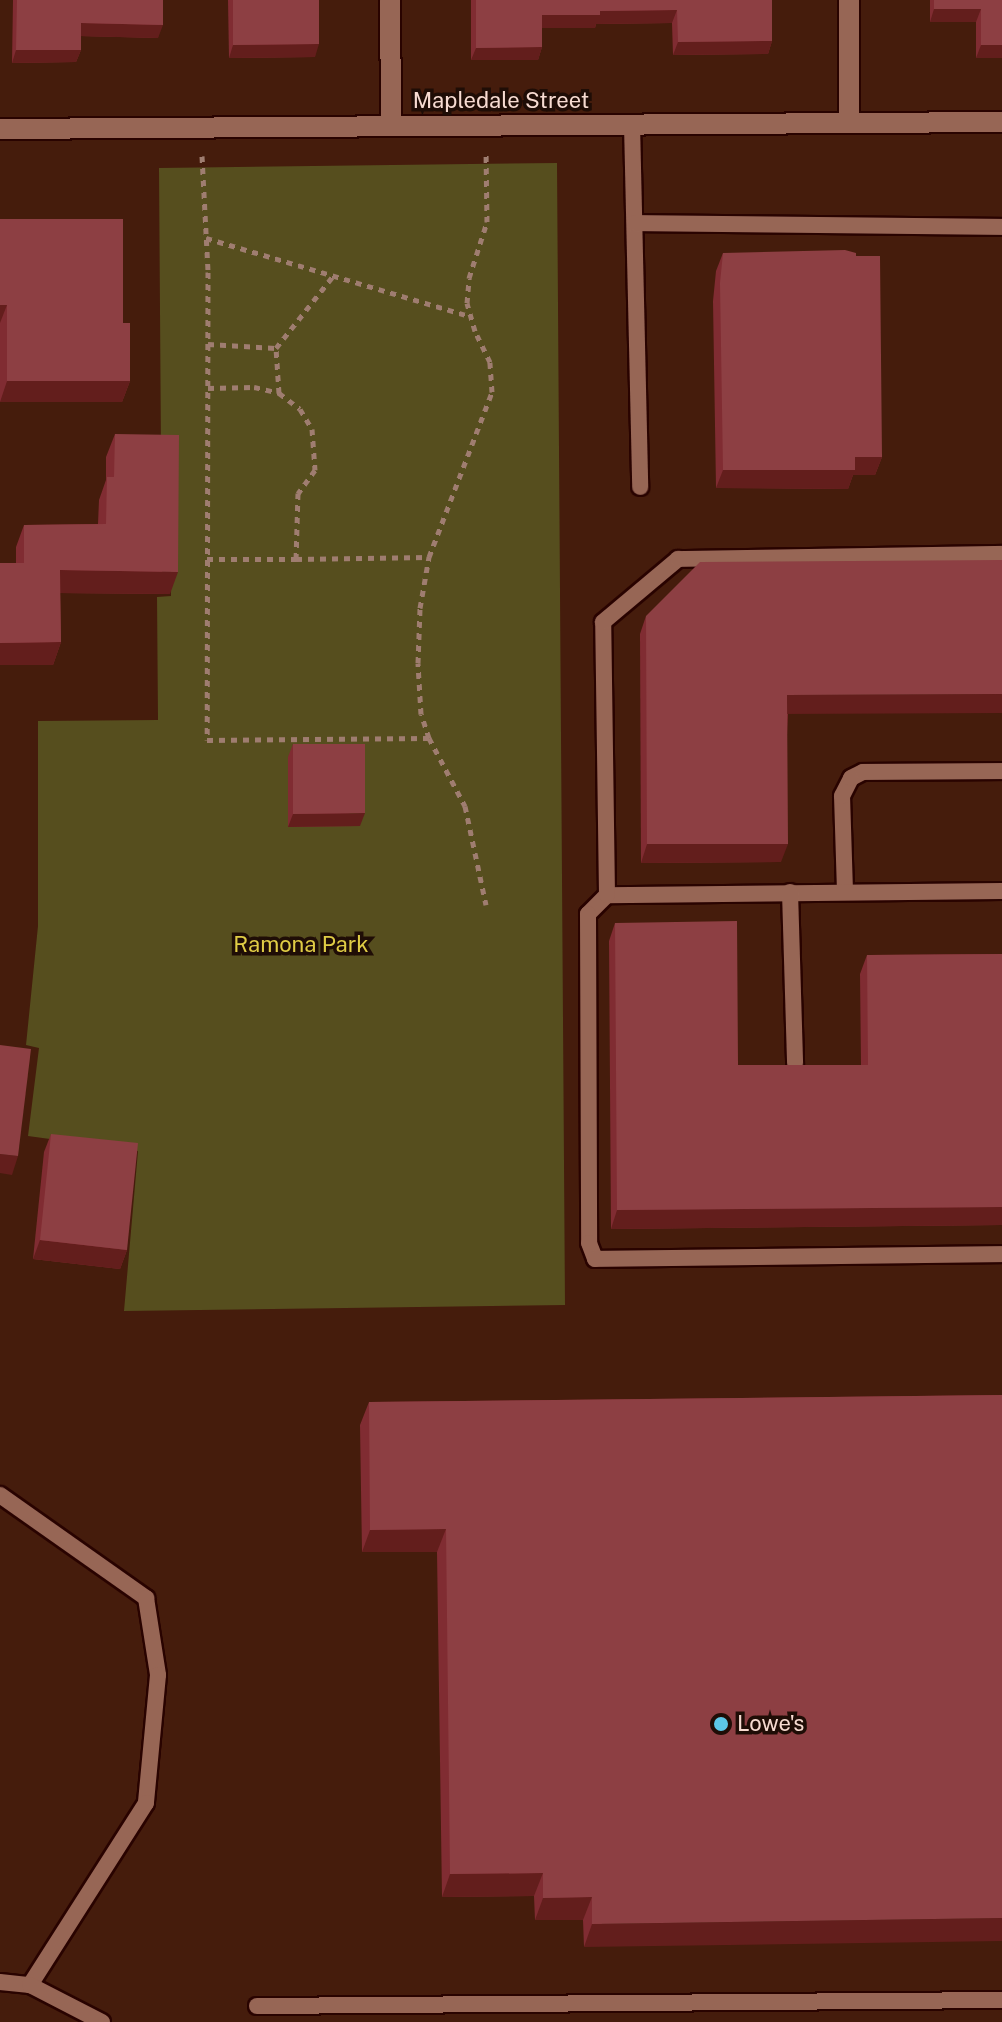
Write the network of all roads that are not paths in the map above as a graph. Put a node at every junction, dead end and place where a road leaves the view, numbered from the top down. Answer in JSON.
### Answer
{"nodes":[{"id":1,"x":390,"y":0,"type":"edge"},
{"id":2,"x":849,"y":0,"type":"edge"},
{"id":3,"x":1002,"y":122,"type":"edge"},
{"id":4,"x":849,"y":123,"type":"junction"},
{"id":5,"x":632,"y":124,"type":"junction"},
{"id":6,"x":391,"y":126,"type":"junction"},
{"id":7,"x":0,"y":129,"type":"edge"},
{"id":8,"x":635,"y":223,"type":"junction"},
{"id":9,"x":1002,"y":227,"type":"edge"},
{"id":10,"x":640,"y":487,"type":"dead end"},
{"id":11,"x":1002,"y":554,"type":"edge"},
{"id":12,"x":1002,"y":771,"type":"edge"},
{"id":13,"x":845,"y":891,"type":"junction"},
{"id":14,"x":1002,"y":891,"type":"edge"},
{"id":15,"x":790,"y":892,"type":"junction"},
{"id":16,"x":607,"y":895,"type":"junction"},
{"id":17,"x":795,"y":1063,"type":"edge"},
{"id":18,"x":1002,"y":1254,"type":"edge"},
{"id":19,"x":0,"y":1495,"type":"edge"},
{"id":20,"x":0,"y":1982,"type":"edge"},
{"id":21,"x":30,"y":1985,"type":"junction"},
{"id":22,"x":1002,"y":2000,"type":"edge"},
{"id":23,"x":257,"y":2006,"type":"dead end"},
{"id":24,"x":102,"y":2022,"type":"edge"}],
"edges":[{"from":1,"to":6,"type":"street"},
{"from":2,"to":4,"type":"street"},
{"from":3,"to":4,"type":"street","name":"Mapledale Street"},
{"from":4,"to":5,"type":"street","name":"Mapledale Street"},
{"from":5,"to":6,"type":"street","name":"Mapledale Street"},
{"from":5,"to":8,"type":"lane"},
{"from":6,"to":7,"type":"street","name":"Mapledale Street"},
{"from":8,"to":9,"type":"lane"},
{"from":8,"to":10,"type":"lane"},
{"from":11,"to":16,"type":"lane"},
{"from":12,"to":13,"type":"lane"},
{"from":13,"to":14,"type":"lane"},
{"from":13,"to":15,"type":"lane"},
{"from":15,"to":16,"type":"lane"},
{"from":15,"to":17,"type":"lane"},
{"from":16,"to":18,"type":"lane"},
{"from":19,"to":21,"type":"lane"},
{"from":20,"to":21,"type":"lane"},
{"from":21,"to":24,"type":"lane"},
{"from":22,"to":23,"type":"lane"}]}
